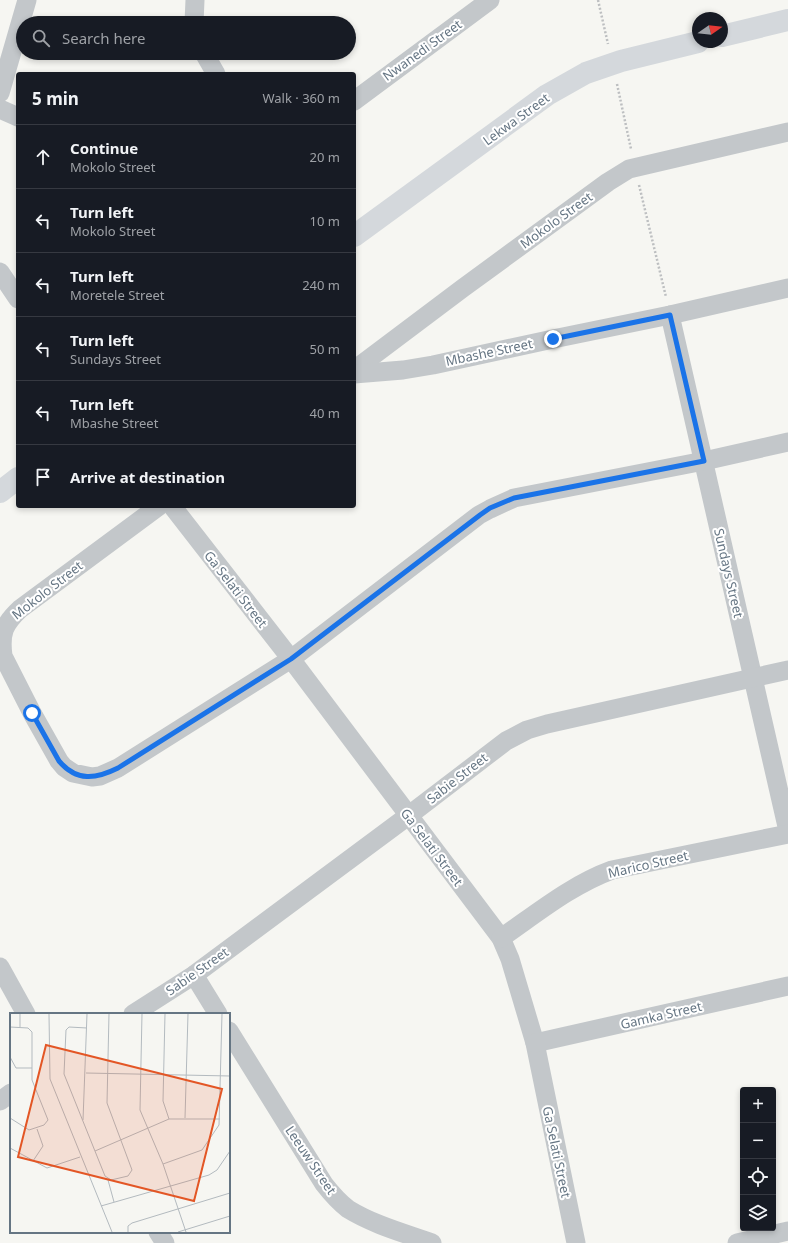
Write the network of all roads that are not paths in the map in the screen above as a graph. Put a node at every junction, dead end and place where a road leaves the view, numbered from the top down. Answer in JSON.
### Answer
{"nodes":[{"id":1,"x":27,"y":0,"type":"edge"},
{"id":2,"x":196,"y":0,"type":"edge"},
{"id":3,"x":490,"y":0,"type":"edge"},
{"id":4,"x":22,"y":16,"type":"edge"},
{"id":5,"x":195,"y":16,"type":"edge"},
{"id":6,"x":788,"y":20,"type":"edge"},
{"id":7,"x":728,"y":35,"type":"edge"},
{"id":8,"x":16,"y":38,"type":"edge"},
{"id":9,"x":692,"y":43,"type":"edge"},
{"id":10,"x":208,"y":60,"type":"edge"},
{"id":11,"x":215,"y":72,"type":"edge"},
{"id":12,"x":0,"y":93,"type":"edge"},
{"id":13,"x":356,"y":100,"type":"edge"},
{"id":14,"x":0,"y":109,"type":"edge"},
{"id":15,"x":16,"y":116,"type":"edge"},
{"id":16,"x":788,"y":132,"type":"edge"},
{"id":17,"x":356,"y":235,"type":"edge"},
{"id":18,"x":0,"y":272,"type":"edge"},
{"id":19,"x":788,"y":288,"type":"edge"},
{"id":20,"x":16,"y":296,"type":"edge"},
{"id":21,"x":670,"y":315,"type":"junction"},
{"id":22,"x":356,"y":368,"type":"edge"},
{"id":23,"x":356,"y":374,"type":"edge"},
{"id":24,"x":788,"y":442,"type":"edge"},
{"id":25,"x":704,"y":461,"type":"junction"},
{"id":26,"x":16,"y":480,"type":"edge"},
{"id":27,"x":0,"y":492,"type":"edge"},
{"id":28,"x":156,"y":508,"type":"edge"},
{"id":29,"x":174,"y":508,"type":"edge"},
{"id":30,"x":0,"y":638,"type":"edge"},
{"id":31,"x":291,"y":659,"type":"junction"},
{"id":32,"x":788,"y":670,"type":"edge"},
{"id":33,"x":753,"y":678,"type":"junction"},
{"id":34,"x":408,"y":816,"type":"junction"},
{"id":35,"x":788,"y":832,"type":"edge"},
{"id":36,"x":501,"y":938,"type":"junction"},
{"id":37,"x":0,"y":968,"type":"edge"},
{"id":38,"x":194,"y":975,"type":"junction"},
{"id":39,"x":788,"y":986,"type":"edge"},
{"id":40,"x":25,"y":1013,"type":"edge"},
{"id":41,"x":135,"y":1013,"type":"edge"},
{"id":42,"x":217,"y":1013,"type":"edge"},
{"id":43,"x":230,"y":1034,"type":"edge"},
{"id":44,"x":535,"y":1043,"type":"junction"},
{"id":45,"x":10,"y":1095,"type":"edge"},
{"id":46,"x":0,"y":1101,"type":"edge"},
{"id":47,"x":788,"y":1231,"type":"edge"},
{"id":48,"x":159,"y":1233,"type":"edge"},
{"id":49,"x":165,"y":1243,"type":"edge"},
{"id":50,"x":432,"y":1243,"type":"edge"},
{"id":51,"x":576,"y":1243,"type":"edge"},
{"id":52,"x":737,"y":1243,"type":"edge"}],
"edges":[{"from":1,"to":4,"type":"street"},
{"from":2,"to":5,"type":"street"},
{"from":3,"to":13,"type":"street","name":"Nwanedi Street"},
{"from":6,"to":7,"type":"street"},
{"from":8,"to":12,"type":"street"},
{"from":9,"to":17,"type":"street","name":"Lekwa Street"},
{"from":10,"to":11,"type":"street"},
{"from":14,"to":15,"type":"street"},
{"from":16,"to":22,"type":"street","name":"Mokolo Street"},
{"from":18,"to":20,"type":"street"},
{"from":19,"to":21,"type":"street","name":"Mbashe Street"},
{"from":21,"to":23,"type":"street","name":"Mbashe Street"},
{"from":21,"to":25,"type":"street","name":"Sundays Street"},
{"from":24,"to":25,"type":"street"},
{"from":25,"to":31,"type":"street"},
{"from":25,"to":33,"type":"street","name":"Sundays Street"},
{"from":26,"to":27,"type":"street"},
{"from":28,"to":30,"type":"street","name":"Mokolo Street"},
{"from":29,"to":31,"type":"street","name":"Ga Selati Street"},
{"from":30,"to":31,"type":"street","name":"Mokolo Street"},
{"from":31,"to":34,"type":"street","name":"Ga Selati Street"},
{"from":32,"to":33,"type":"street","name":"Sabie Street"},
{"from":33,"to":34,"type":"street","name":"Sabie Street"},
{"from":33,"to":35,"type":"street","name":"Sundays Street"},
{"from":34,"to":36,"type":"street","name":"Ga Selati Street"},
{"from":34,"to":38,"type":"street","name":"Sabie Street"},
{"from":35,"to":36,"type":"street","name":"Marico Street"},
{"from":36,"to":44,"type":"street","name":"Ga Selati Street"},
{"from":37,"to":40,"type":"street"},
{"from":38,"to":41,"type":"street","name":"Sabie Street"},
{"from":38,"to":42,"type":"street"},
{"from":39,"to":44,"type":"street","name":"Gamka Street"},
{"from":43,"to":50,"type":"street","name":"Leeuw Street"},
{"from":44,"to":51,"type":"street","name":"Ga Selati Street"},
{"from":45,"to":46,"type":"street"},
{"from":47,"to":52,"type":"street"},
{"from":48,"to":49,"type":"street"}]}
